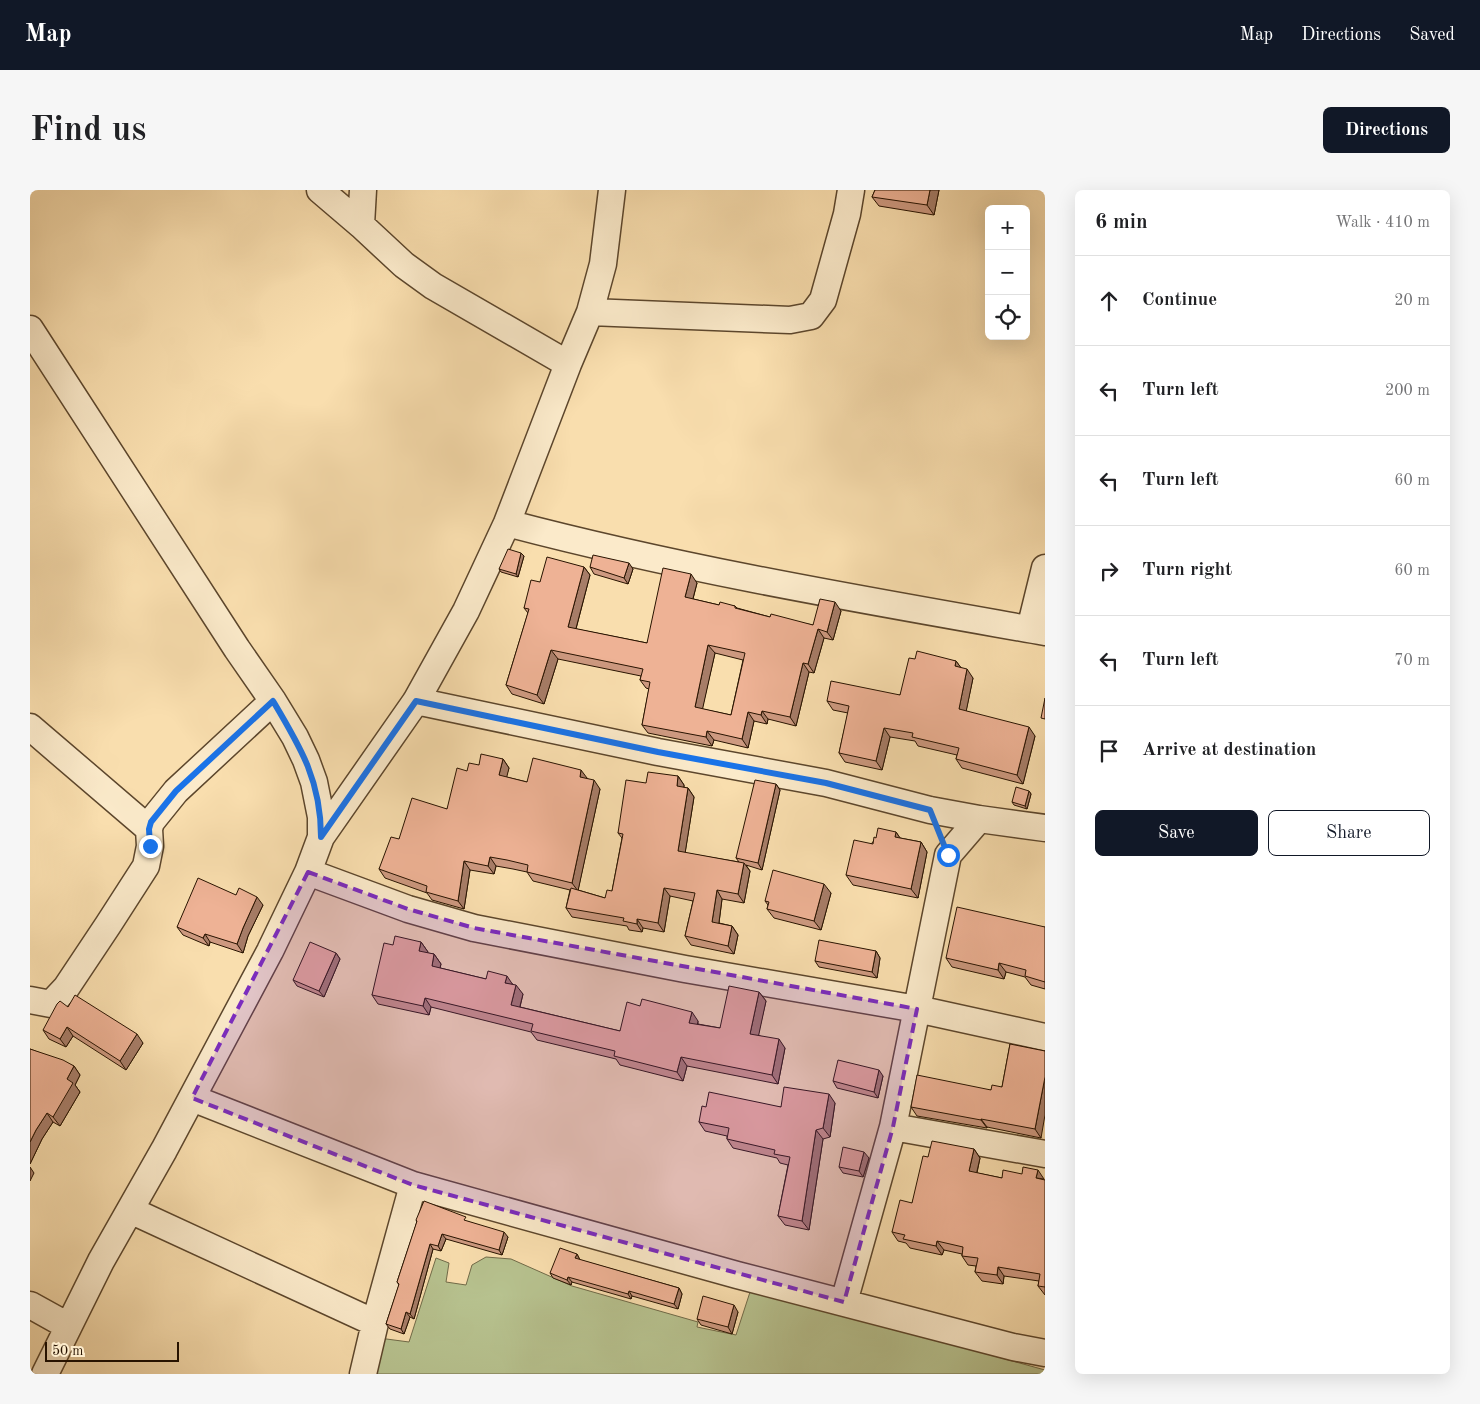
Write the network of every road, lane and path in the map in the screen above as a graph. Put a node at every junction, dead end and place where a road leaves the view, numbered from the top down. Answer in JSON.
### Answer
{"nodes":[{"id":1,"x":320,"y":190,"type":"edge"},
{"id":2,"x":363,"y":190,"type":"edge"},
{"id":3,"x":612,"y":190,"type":"edge"},
{"id":4,"x":851,"y":190,"type":"edge"},
{"id":5,"x":361,"y":225,"type":"junction"},
{"id":6,"x":590,"y":312,"type":"junction"},
{"id":7,"x":30,"y":329,"type":"edge"},
{"id":8,"x":568,"y":364,"type":"junction"},
{"id":9,"x":507,"y":523,"type":"junction"},
{"id":10,"x":1045,"y":568,"type":"edge"},
{"id":11,"x":1038,"y":631,"type":"edge"},
{"id":12,"x":273,"y":701,"type":"junction"},
{"id":13,"x":416,"y":701,"type":"junction"},
{"id":14,"x":30,"y":727,"type":"edge"},
{"id":15,"x":930,"y":810,"type":"junction"},
{"id":16,"x":979,"y":819,"type":"junction"},
{"id":17,"x":1045,"y":828,"type":"edge"},
{"id":18,"x":149,"y":829,"type":"junction"},
{"id":19,"x":321,"y":837,"type":"junction"},
{"id":20,"x":948,"y":855,"type":"junction"},
{"id":21,"x":308,"y":872,"type":"junction"},
{"id":22,"x":30,"y":1000,"type":"edge"},
{"id":23,"x":917,"y":1009,"type":"junction"},
{"id":24,"x":1045,"y":1037,"type":"edge"},
{"id":25,"x":192,"y":1098,"type":"junction"},
{"id":26,"x":893,"y":1127,"type":"junction"},
{"id":27,"x":1045,"y":1154,"type":"edge"},
{"id":28,"x":413,"y":1185,"type":"junction"},
{"id":29,"x":130,"y":1210,"type":"junction"},
{"id":30,"x":844,"y":1302,"type":"junction"},
{"id":31,"x":30,"y":1304,"type":"edge"},
{"id":32,"x":374,"y":1323,"type":"junction"},
{"id":33,"x":68,"y":1326,"type":"junction"},
{"id":34,"x":1045,"y":1353,"type":"edge"},
{"id":35,"x":45,"y":1374,"type":"edge"},
{"id":36,"x":363,"y":1374,"type":"edge"}],
"edges":[{"from":1,"to":5,"type":"street"},
{"from":2,"to":5,"type":"street"},
{"from":3,"to":6,"type":"street"},
{"from":4,"to":6,"type":"street"},
{"from":5,"to":8,"type":"street"},
{"from":6,"to":8,"type":"street"},
{"from":7,"to":12,"type":"street"},
{"from":8,"to":9,"type":"street"},
{"from":9,"to":11,"type":"street"},
{"from":9,"to":13,"type":"street"},
{"from":10,"to":11,"type":"street"},
{"from":12,"to":18,"type":"street"},
{"from":12,"to":19,"type":"street"},
{"from":13,"to":15,"type":"street"},
{"from":13,"to":19,"type":"street"},
{"from":14,"to":18,"type":"street"},
{"from":15,"to":16,"type":"street"},
{"from":15,"to":20,"type":"street"},
{"from":16,"to":17,"type":"street"},
{"from":16,"to":20,"type":"street"},
{"from":18,"to":22,"type":"street"},
{"from":19,"to":21,"type":"street"},
{"from":20,"to":23,"type":"street"},
{"from":21,"to":23,"type":"street"},
{"from":21,"to":25,"type":"street"},
{"from":23,"to":24,"type":"street"},
{"from":23,"to":26,"type":"street"},
{"from":25,"to":28,"type":"street"},
{"from":25,"to":29,"type":"street"},
{"from":26,"to":27,"type":"street"},
{"from":26,"to":30,"type":"street"},
{"from":28,"to":30,"type":"street"},
{"from":28,"to":32,"type":"street"},
{"from":29,"to":32,"type":"street"},
{"from":29,"to":33,"type":"street"},
{"from":30,"to":34,"type":"street"},
{"from":31,"to":33,"type":"street"},
{"from":32,"to":36,"type":"street"},
{"from":33,"to":35,"type":"street"}]}
